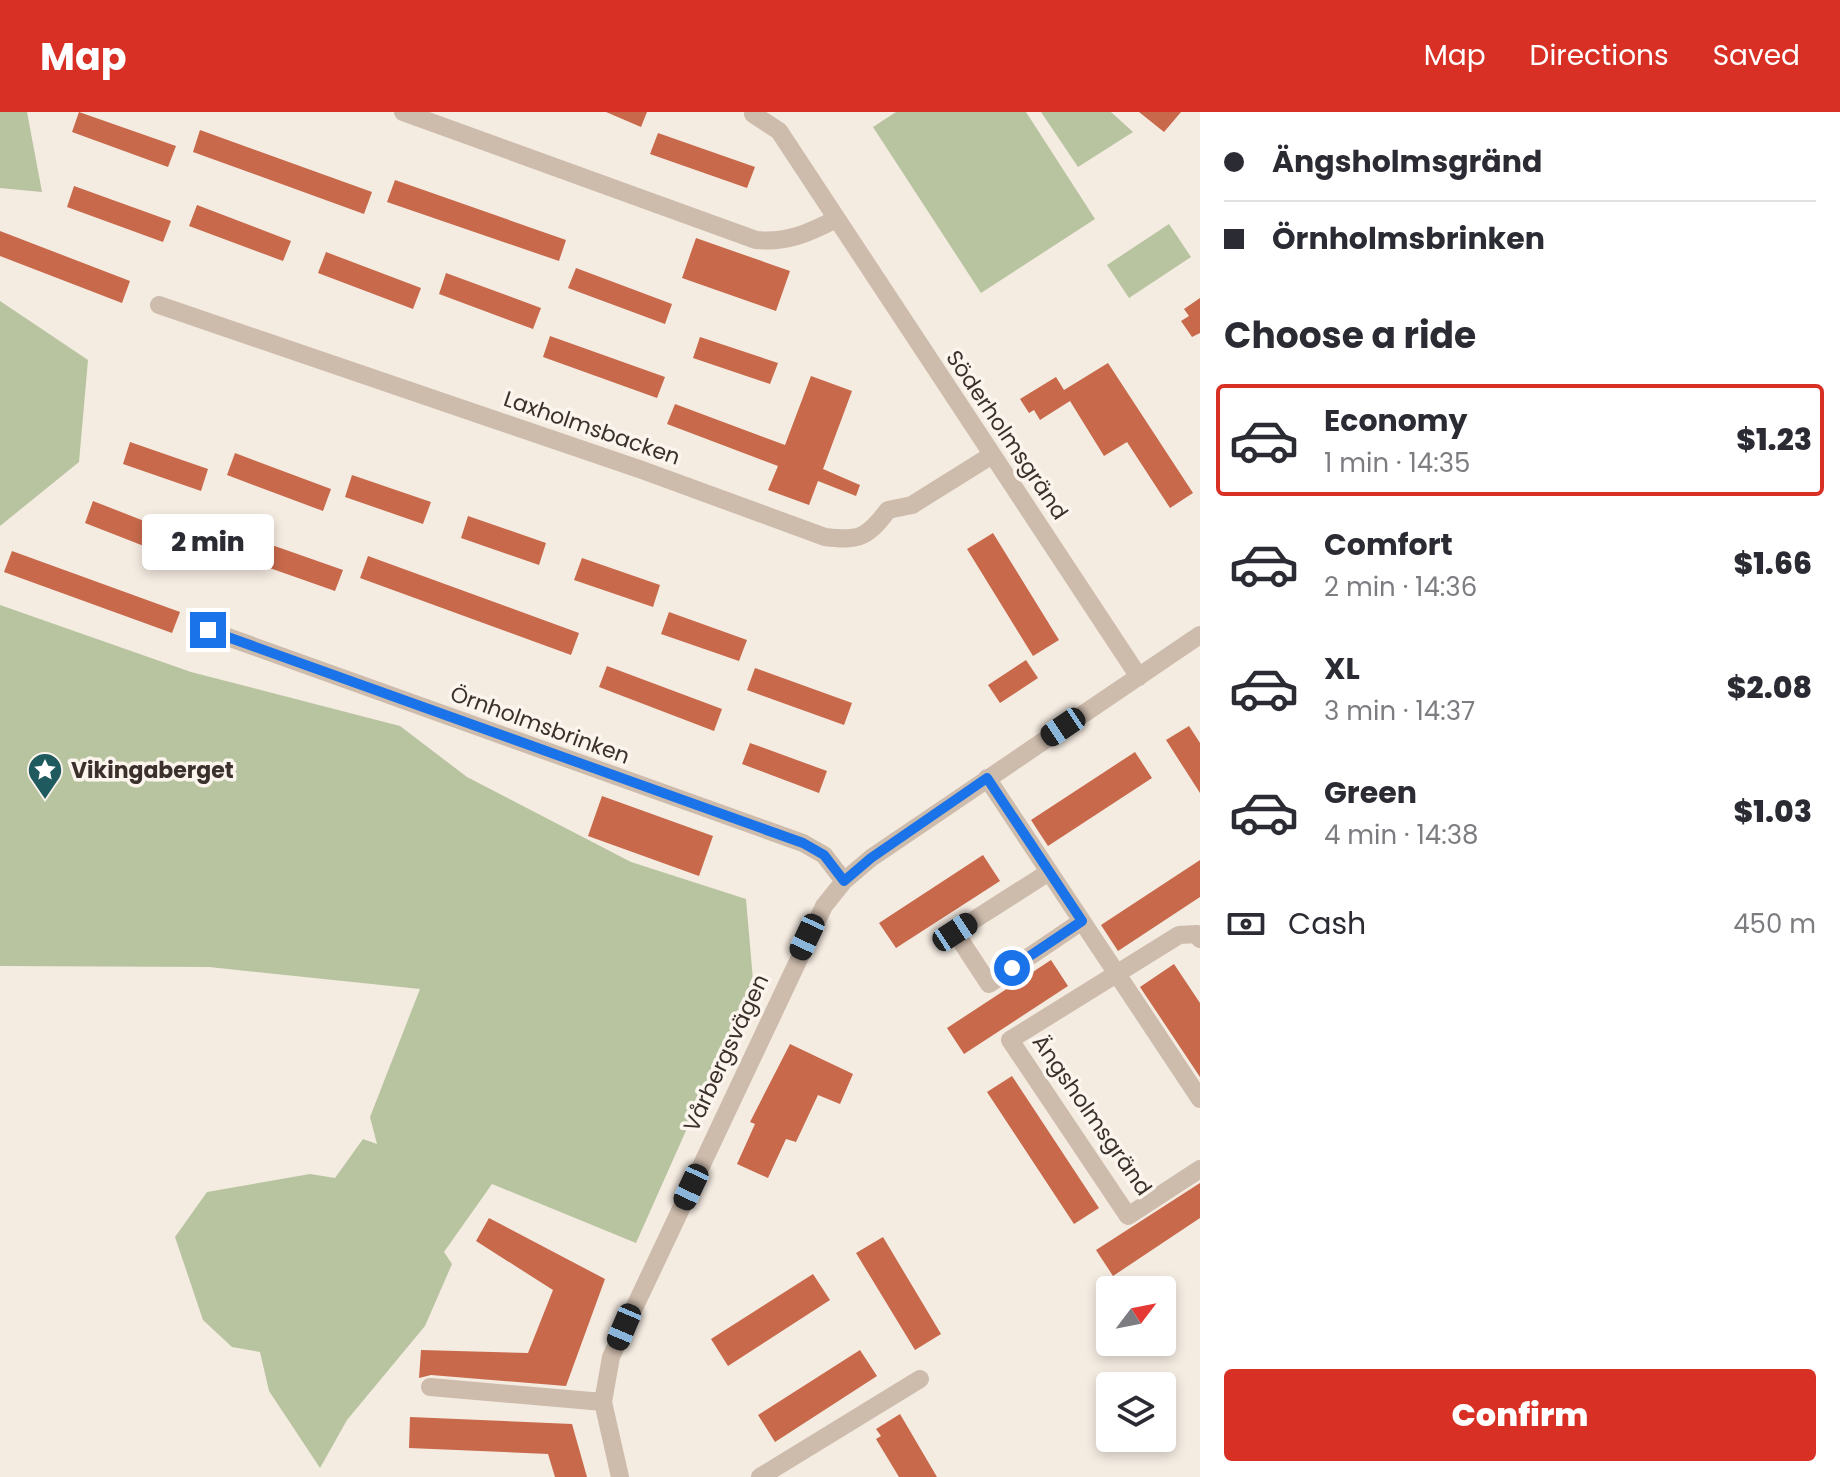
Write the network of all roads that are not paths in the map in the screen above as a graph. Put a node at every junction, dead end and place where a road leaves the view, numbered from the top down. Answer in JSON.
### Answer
{"nodes":[{"id":1,"x":403,"y":112,"type":"edge"},
{"id":2,"x":753,"y":114,"type":"dead end"},
{"id":3,"x":836,"y":219,"type":"junction"},
{"id":4,"x":159,"y":305,"type":"dead end"},
{"id":5,"x":992,"y":455,"type":"junction"},
{"id":6,"x":208,"y":630,"type":"dead end"},
{"id":7,"x":1200,"y":635,"type":"edge"},
{"id":8,"x":1139,"y":677,"type":"junction"},
{"id":9,"x":987,"y":778,"type":"junction"},
{"id":10,"x":1049,"y":872,"type":"junction"},
{"id":11,"x":844,"y":881,"type":"junction"},
{"id":12,"x":1082,"y":921,"type":"junction"},
{"id":13,"x":1200,"y":939,"type":"edge"},
{"id":14,"x":1117,"y":974,"type":"junction"},
{"id":15,"x":1200,"y":1099,"type":"edge"},
{"id":16,"x":1200,"y":1169,"type":"edge"},
{"id":17,"x":920,"y":1379,"type":"dead end"},
{"id":18,"x":430,"y":1387,"type":"dead end"},
{"id":19,"x":603,"y":1402,"type":"junction"},
{"id":20,"x":620,"y":1477,"type":"edge"},
{"id":21,"x":760,"y":1477,"type":"edge"}],
"edges":[{"from":1,"to":3,"type":"street"},
{"from":2,"to":3,"type":"street","name":"Söderholmsgränd"},
{"from":3,"to":5,"type":"street","name":"Söderholmsgränd"},
{"from":4,"to":5,"type":"street","name":"Laxholmsbacken"},
{"from":5,"to":8,"type":"street","name":"Söderholmsgränd"},
{"from":6,"to":11,"type":"street","name":"Örnholmsbrinken"},
{"from":7,"to":8,"type":"street","name":"Vårbergsvägen"},
{"from":8,"to":9,"type":"street","name":"Vårbergsvägen"},
{"from":9,"to":10,"type":"street"},
{"from":9,"to":11,"type":"street","name":"Vårbergsvägen"},
{"from":10,"to":12,"type":"street"},
{"from":10,"to":12,"type":"street"},
{"from":11,"to":19,"type":"street","name":"Vårbergsvägen"},
{"from":12,"to":14,"type":"street"},
{"from":13,"to":14,"type":"street","name":"Ängsholmsgränd"},
{"from":14,"to":15,"type":"street"},
{"from":14,"to":16,"type":"street","name":"Ängsholmsgränd"},
{"from":17,"to":21,"type":"street"},
{"from":18,"to":19,"type":"street"},
{"from":19,"to":20,"type":"street","name":"Vårbergsvägen"}]}
